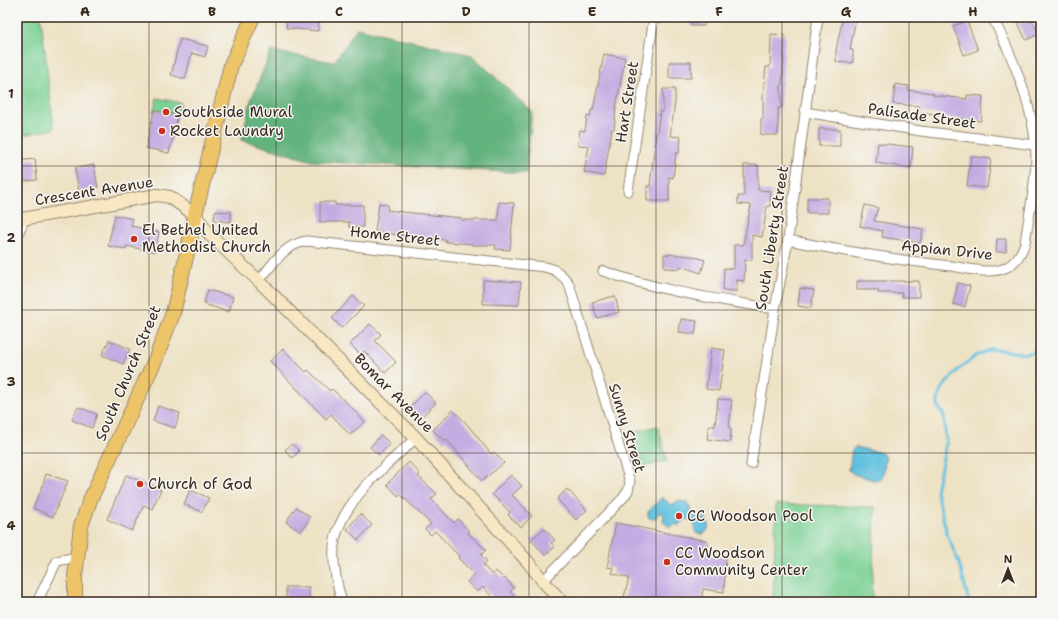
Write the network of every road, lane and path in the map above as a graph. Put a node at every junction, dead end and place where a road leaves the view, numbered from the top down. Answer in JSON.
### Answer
{"nodes":[{"id":1,"x":254,"y":17,"type":"edge"},
{"id":2,"x":654,"y":17,"type":"edge"},
{"id":3,"x":818,"y":17,"type":"edge"},
{"id":4,"x":992,"y":17,"type":"edge"},
{"id":5,"x":805,"y":112,"type":"junction"},
{"id":6,"x":1035,"y":145,"type":"junction"},
{"id":7,"x":628,"y":191,"type":"dead end"},
{"id":8,"x":195,"y":215,"type":"junction"},
{"id":9,"x":21,"y":219,"type":"edge"},
{"id":10,"x":17,"y":236,"type":"edge"},
{"id":11,"x":788,"y":240,"type":"junction"},
{"id":12,"x":545,"y":267,"type":"joint"},
{"id":13,"x":603,"y":271,"type":"dead end"},
{"id":14,"x":259,"y":281,"type":"junction"},
{"id":15,"x":775,"y":309,"type":"junction"},
{"id":16,"x":416,"y":438,"type":"junction"},
{"id":17,"x":751,"y":464,"type":"dead end"},
{"id":18,"x":77,"y":557,"type":"junction"},
{"id":19,"x":543,"y":581,"type":"junction"},
{"id":20,"x":37,"y":602,"type":"edge"},
{"id":21,"x":75,"y":602,"type":"edge"},
{"id":22,"x":342,"y":602,"type":"edge"},
{"id":23,"x":562,"y":602,"type":"edge"}],
"edges":[{"from":1,"to":8,"type":"main road","name":"South Church Street"},
{"from":2,"to":7,"type":"street","name":"Hart Street"},
{"from":3,"to":5,"type":"street","name":"South Liberty Street"},
{"from":4,"to":6,"type":"street","name":"Appian Drive"},
{"from":5,"to":6,"type":"street","name":"Palisade Street"},
{"from":5,"to":11,"type":"street","name":"South Liberty Street"},
{"from":6,"to":11,"type":"street","name":"Appian Drive"},
{"from":8,"to":9,"type":"street","name":"Crescent Avenue"},
{"from":8,"to":14,"type":"street","name":"Bomar Avenue"},
{"from":8,"to":18,"type":"main road","name":"South Church Street"},
{"from":9,"to":10,"type":"street"},
{"from":11,"to":15,"type":"street","name":"South Liberty Street"},
{"from":12,"to":14,"type":"street","name":"Home Street"},
{"from":12,"to":19,"type":"street","name":"Sunny Street"},
{"from":13,"to":15,"type":"street"},
{"from":14,"to":16,"type":"street","name":"Bomar Avenue"},
{"from":15,"to":17,"type":"street","name":"South Liberty Street"},
{"from":16,"to":19,"type":"street","name":"Bomar Avenue"},
{"from":16,"to":22,"type":"street"},
{"from":18,"to":20,"type":"street"},
{"from":18,"to":21,"type":"main road","name":"South Church Street"},
{"from":19,"to":23,"type":"street","name":"Bomar Avenue"}]}
